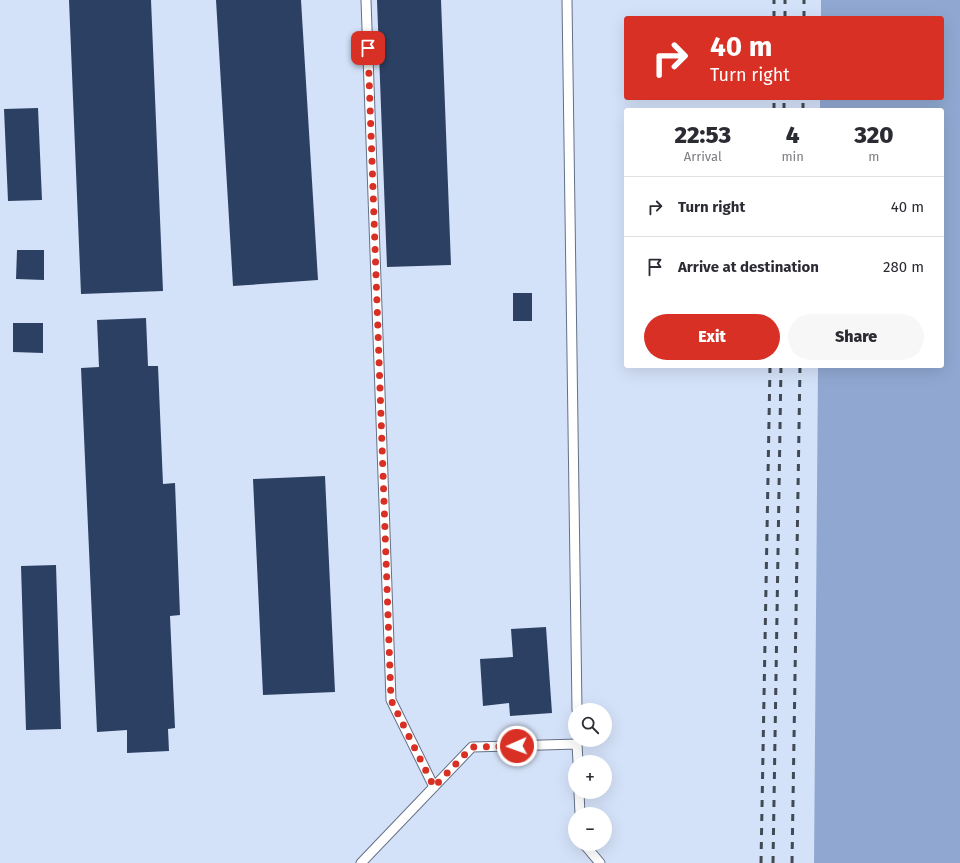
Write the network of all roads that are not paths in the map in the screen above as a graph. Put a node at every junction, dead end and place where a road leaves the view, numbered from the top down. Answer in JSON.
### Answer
{"nodes":[{"id":1,"x":366,"y":0,"type":"edge"},
{"id":2,"x":567,"y":0,"type":"edge"},
{"id":3,"x":577,"y":703,"type":"edge"},
{"id":4,"x":568,"y":742,"type":"edge"},
{"id":5,"x":434,"y":787,"type":"junction"},
{"id":6,"x":590,"y":851,"type":"edge"},
{"id":7,"x":361,"y":863,"type":"edge"},
{"id":8,"x":600,"y":863,"type":"edge"}],
"edges":[{"from":1,"to":5,"type":"lane"},
{"from":2,"to":3,"type":"lane"},
{"from":4,"to":5,"type":"lane"},
{"from":5,"to":7,"type":"lane"},
{"from":6,"to":8,"type":"lane"}]}
